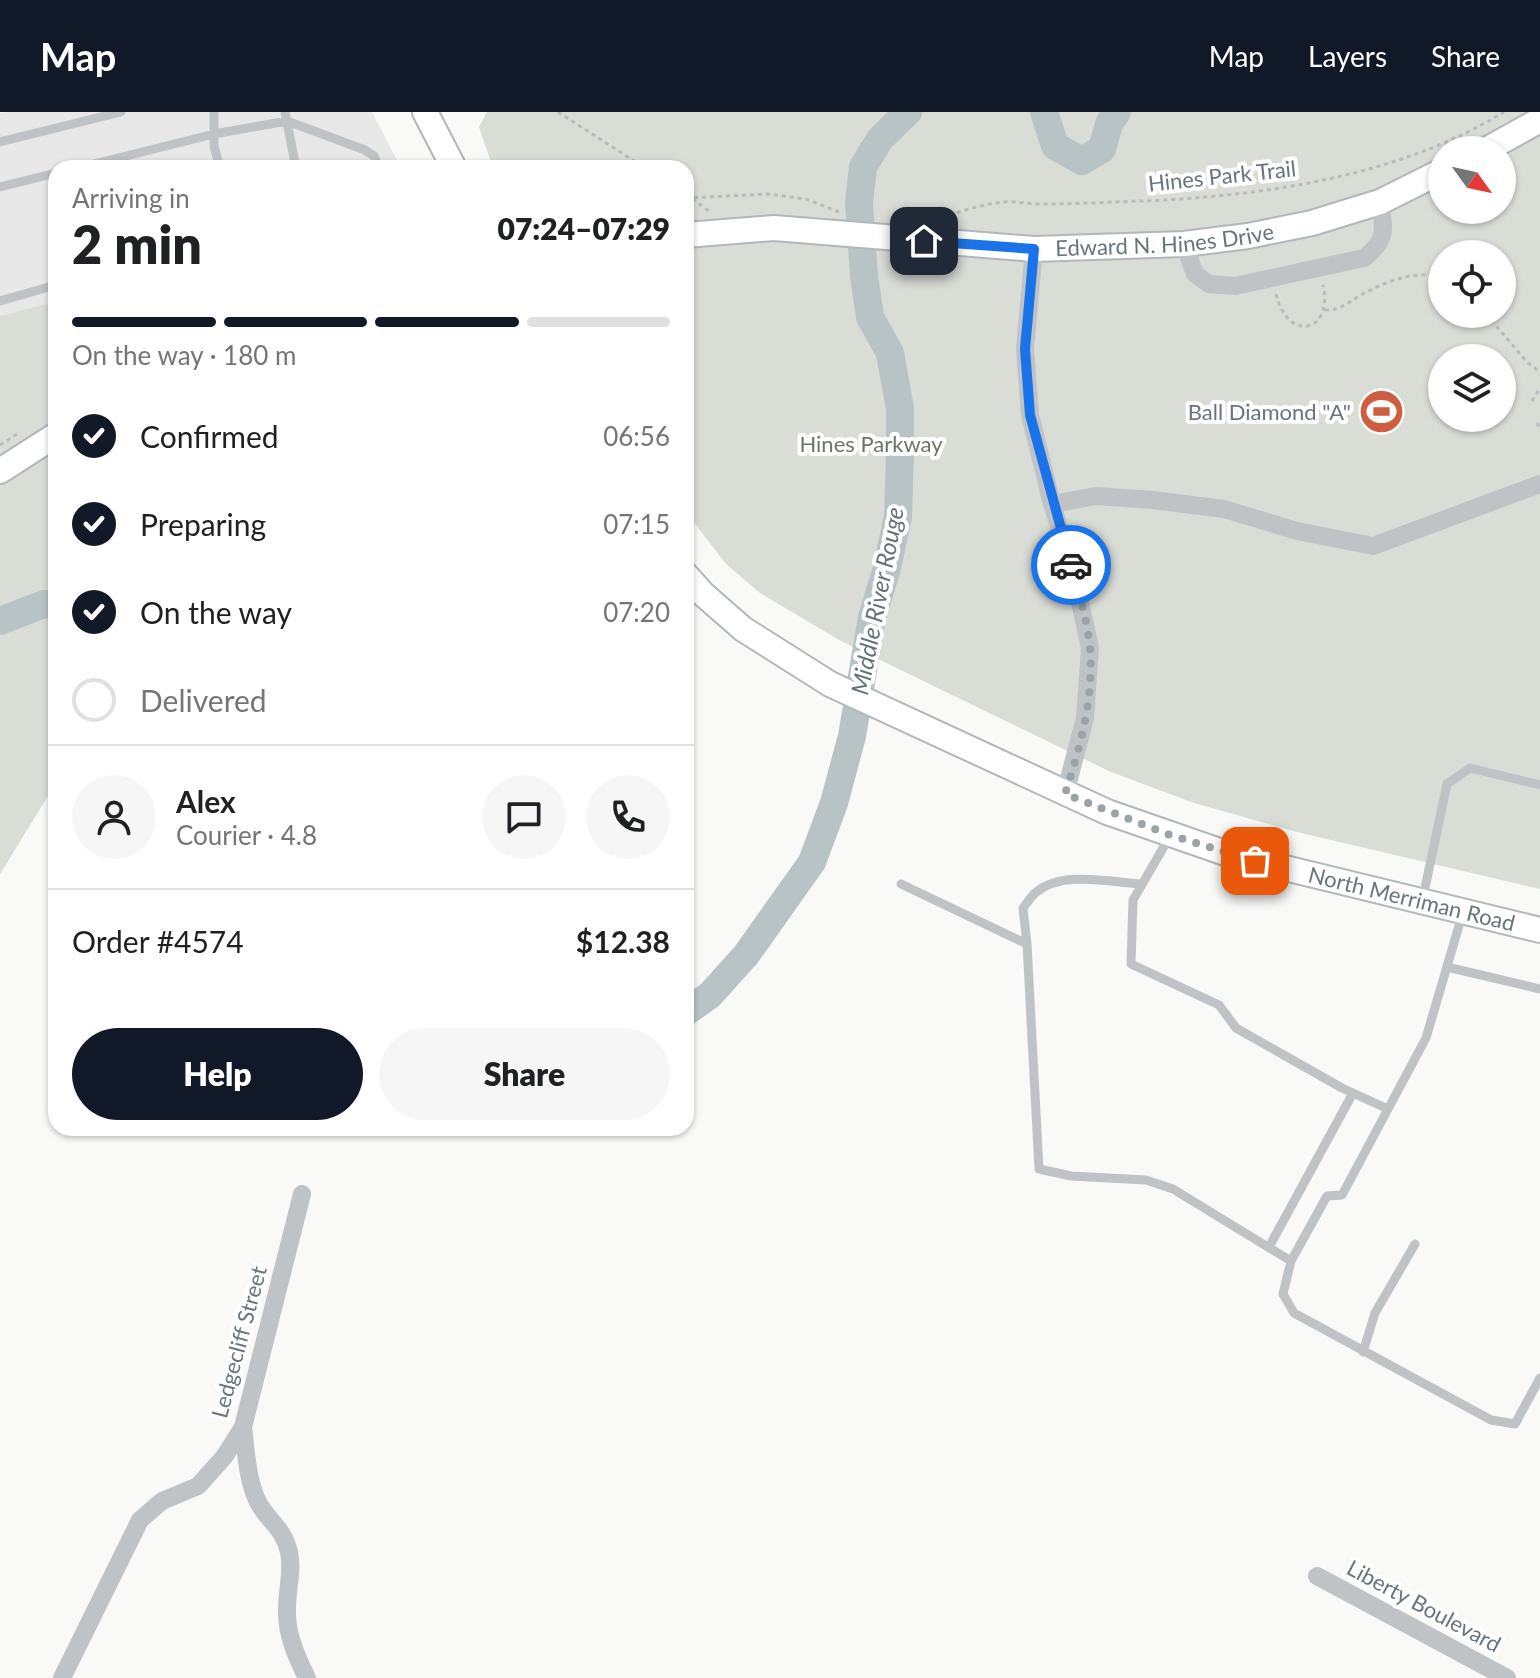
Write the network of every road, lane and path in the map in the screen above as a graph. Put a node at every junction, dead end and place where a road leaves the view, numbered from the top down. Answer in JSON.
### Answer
{"nodes":[{"id":1,"x":121,"y":112,"type":"edge"},
{"id":2,"x":214,"y":112,"type":"edge"},
{"id":3,"x":425,"y":112,"type":"edge"},
{"id":4,"x":558,"y":112,"type":"edge"},
{"id":5,"x":1504,"y":112,"type":"edge"},
{"id":6,"x":286,"y":116,"type":"edge"},
{"id":7,"x":1540,"y":120,"type":"edge"},
{"id":8,"x":214,"y":134,"type":"junction"},
{"id":9,"x":1511,"y":136,"type":"edge"},
{"id":10,"x":0,"y":142,"type":"edge"},
{"id":11,"x":110,"y":160,"type":"edge"},
{"id":12,"x":218,"y":160,"type":"edge"},
{"id":13,"x":294,"y":160,"type":"edge"},
{"id":14,"x":376,"y":160,"type":"edge"},
{"id":15,"x":450,"y":160,"type":"edge"},
{"id":16,"x":633,"y":160,"type":"edge"},
{"id":17,"x":48,"y":175,"type":"edge"},
{"id":18,"x":1428,"y":178,"type":"edge"},
{"id":19,"x":0,"y":187,"type":"edge"},
{"id":20,"x":694,"y":198,"type":"edge"},
{"id":21,"x":1380,"y":202,"type":"junction"},
{"id":22,"x":841,"y":213,"type":"dead end"},
{"id":23,"x":928,"y":230,"type":"junction"},
{"id":24,"x":694,"y":234,"type":"edge"},
{"id":25,"x":1184,"y":244,"type":"junction"},
{"id":26,"x":1034,"y":249,"type":"junction"},
{"id":27,"x":1428,"y":273,"type":"edge"},
{"id":28,"x":1322,"y":281,"type":"dead end"},
{"id":29,"x":48,"y":287,"type":"edge"},
{"id":30,"x":1276,"y":294,"type":"dead end"},
{"id":31,"x":0,"y":301,"type":"edge"},
{"id":32,"x":1325,"y":310,"type":"junction"},
{"id":33,"x":1498,"y":328,"type":"edge"},
{"id":34,"x":1540,"y":372,"type":"edge"},
{"id":35,"x":1540,"y":388,"type":"edge"},
{"id":36,"x":1532,"y":401,"type":"dead end"},
{"id":37,"x":1537,"y":423,"type":"dead end"},
{"id":38,"x":1540,"y":429,"type":"edge"},
{"id":39,"x":48,"y":440,"type":"edge"},
{"id":40,"x":0,"y":471,"type":"edge"},
{"id":41,"x":1540,"y":484,"type":"edge"},
{"id":42,"x":1052,"y":504,"type":"junction"},
{"id":43,"x":694,"y":584,"type":"edge"},
{"id":44,"x":1540,"y":785,"type":"edge"},
{"id":45,"x":1065,"y":794,"type":"junction"},
{"id":46,"x":1170,"y":835,"type":"junction"},
{"id":47,"x":901,"y":884,"type":"dead end"},
{"id":48,"x":1141,"y":884,"type":"junction"},
{"id":49,"x":1422,"y":902,"type":"junction"},
{"id":50,"x":1463,"y":912,"type":"junction"},
{"id":51,"x":1540,"y":930,"type":"edge"},
{"id":52,"x":1027,"y":944,"type":"junction"},
{"id":53,"x":1447,"y":967,"type":"junction"},
{"id":54,"x":1540,"y":989,"type":"edge"},
{"id":55,"x":1353,"y":1093,"type":"junction"},
{"id":56,"x":1388,"y":1109,"type":"junction"},
{"id":57,"x":302,"y":1194,"type":"dead end"},
{"id":58,"x":1415,"y":1244,"type":"dead end"},
{"id":59,"x":1269,"y":1247,"type":"junction"},
{"id":60,"x":1291,"y":1261,"type":"junction"},
{"id":61,"x":1363,"y":1352,"type":"junction"},
{"id":62,"x":1540,"y":1378,"type":"edge"},
{"id":63,"x":243,"y":1427,"type":"junction"},
{"id":64,"x":1317,"y":1576,"type":"dead end"},
{"id":65,"x":62,"y":1678,"type":"edge"},
{"id":66,"x":307,"y":1678,"type":"edge"},
{"id":67,"x":1507,"y":1678,"type":"edge"}],
"edges":[{"from":1,"to":10,"type":"lane"},
{"from":2,"to":8,"type":"lane"},
{"from":3,"to":15,"type":"main road"},
{"from":4,"to":16,"type":"path"},
{"from":5,"to":23,"type":"path","name":"Hines Park Trail"},
{"from":6,"to":8,"type":"lane"},
{"from":6,"to":13,"type":"lane"},
{"from":6,"to":14,"type":"lane"},
{"from":7,"to":9,"type":"main road"},
{"from":8,"to":11,"type":"lane"},
{"from":8,"to":12,"type":"lane"},
{"from":17,"to":19,"type":"lane"},
{"from":18,"to":21,"type":"main road","name":"Edward N. Hines Drive"},
{"from":20,"to":22,"type":"path"},
{"from":21,"to":25,"type":"main road","name":"Edward N. Hines Drive"},
{"from":21,"to":25,"type":"street"},
{"from":23,"to":24,"type":"main road","name":"Edward N. Hines Drive"},
{"from":23,"to":26,"type":"main road","name":"Edward N. Hines Drive"},
{"from":25,"to":26,"type":"main road","name":"Edward N. Hines Drive"},
{"from":26,"to":42,"type":"street"},
{"from":27,"to":32,"type":"path"},
{"from":28,"to":32,"type":"path"},
{"from":29,"to":31,"type":"lane"},
{"from":30,"to":32,"type":"path"},
{"from":33,"to":34,"type":"path"},
{"from":35,"to":36,"type":"path"},
{"from":37,"to":38,"type":"path"},
{"from":39,"to":40,"type":"main road"},
{"from":41,"to":42,"type":"street"},
{"from":42,"to":45,"type":"street"},
{"from":43,"to":45,"type":"main road","name":"North Merriman Road"},
{"from":44,"to":49,"type":"lane"},
{"from":45,"to":46,"type":"main road","name":"North Merriman Road"},
{"from":46,"to":48,"type":"lane"},
{"from":46,"to":49,"type":"main road","name":"North Merriman Road"},
{"from":47,"to":52,"type":"lane"},
{"from":48,"to":52,"type":"lane"},
{"from":48,"to":55,"type":"lane"},
{"from":49,"to":50,"type":"main road","name":"North Merriman Road"},
{"from":50,"to":51,"type":"main road","name":"North Merriman Road"},
{"from":50,"to":53,"type":"lane"},
{"from":52,"to":59,"type":"lane"},
{"from":53,"to":54,"type":"lane"},
{"from":53,"to":56,"type":"lane"},
{"from":55,"to":56,"type":"lane"},
{"from":55,"to":59,"type":"lane"},
{"from":56,"to":60,"type":"lane"},
{"from":57,"to":63,"type":"street","name":"Ledgecliff Street"},
{"from":58,"to":61,"type":"lane"},
{"from":59,"to":60,"type":"lane"},
{"from":60,"to":61,"type":"lane"},
{"from":61,"to":62,"type":"lane"},
{"from":63,"to":65,"type":"street","name":"Ledgecliff Street"},
{"from":63,"to":66,"type":"street"},
{"from":64,"to":67,"type":"street","name":"Liberty Boulevard"}]}
